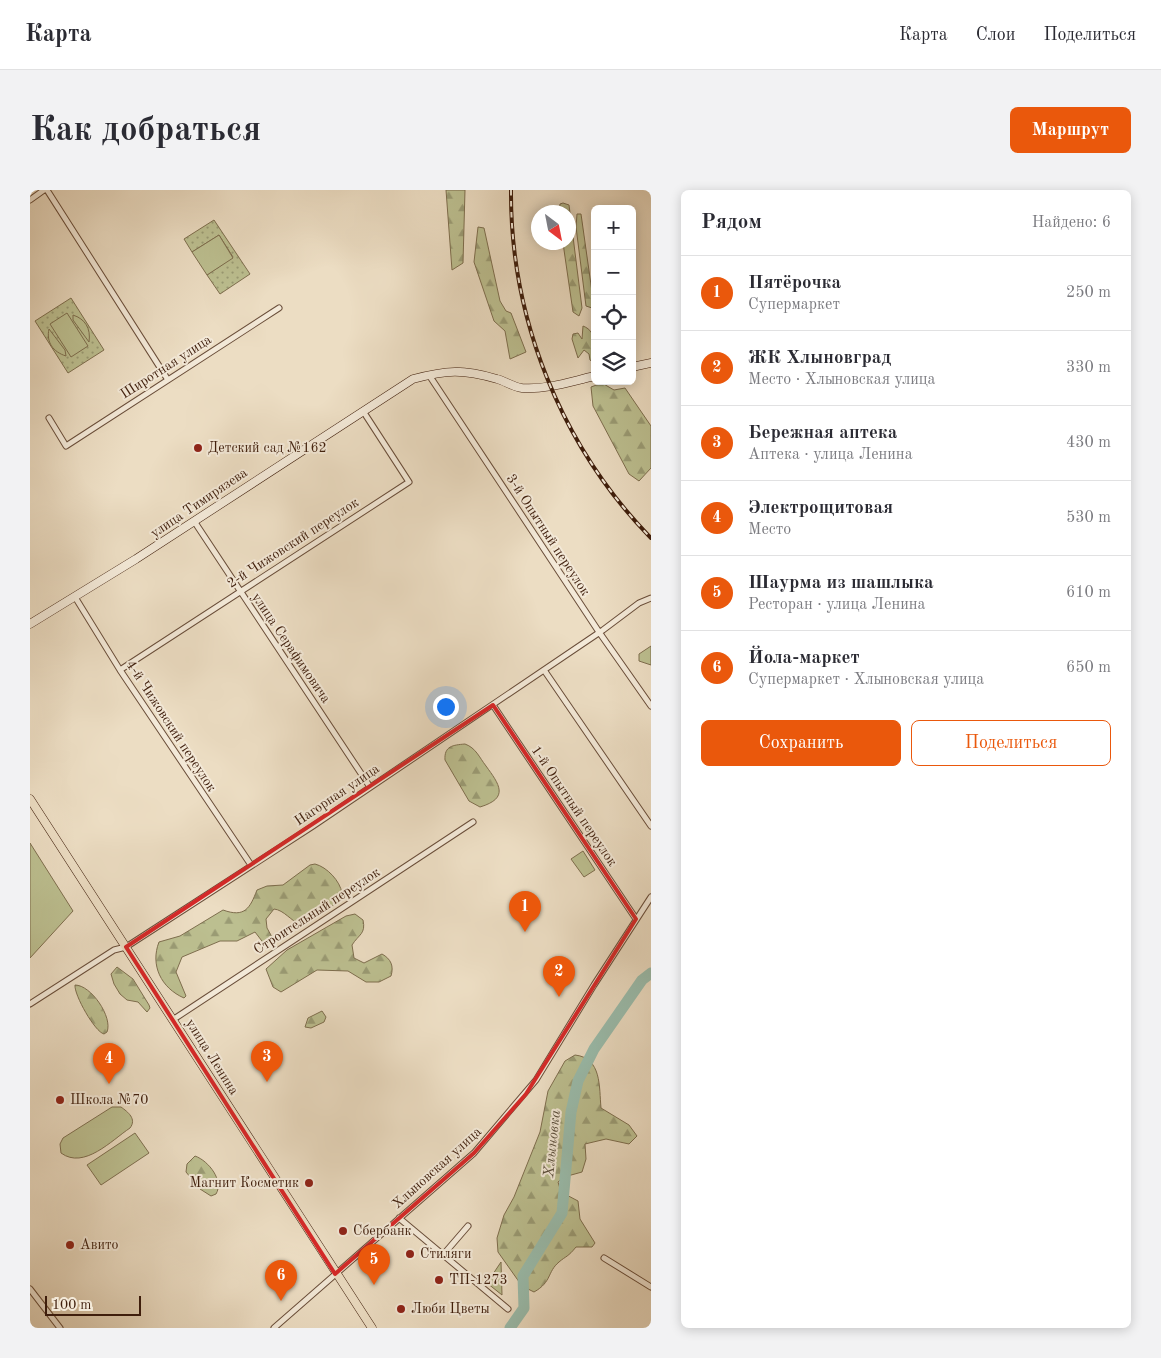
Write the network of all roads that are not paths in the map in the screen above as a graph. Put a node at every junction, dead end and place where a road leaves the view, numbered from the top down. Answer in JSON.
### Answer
{"nodes":[{"id":1,"x":45,"y":190,"type":"edge"},
{"id":2,"x":30,"y":200,"type":"edge"},
{"id":3,"x":279,"y":308,"type":"dead end"},
{"id":4,"x":651,"y":364,"type":"edge"},
{"id":5,"x":636,"y":366,"type":"edge"},
{"id":6,"x":429,"y":375,"type":"junction"},
{"id":7,"x":591,"y":377,"type":"edge"},
{"id":8,"x":168,"y":380,"type":"junction"},
{"id":9,"x":363,"y":411,"type":"junction"},
{"id":10,"x":49,"y":418,"type":"dead end"},
{"id":11,"x":194,"y":521,"type":"junction"},
{"id":12,"x":239,"y":591,"type":"junction"},
{"id":13,"x":75,"y":597,"type":"junction"},
{"id":14,"x":651,"y":598,"type":"edge"},
{"id":15,"x":30,"y":624,"type":"edge"},
{"id":16,"x":599,"y":632,"type":"junction"},
{"id":17,"x":120,"y":670,"type":"junction"},
{"id":18,"x":544,"y":670,"type":"junction"},
{"id":19,"x":493,"y":705,"type":"junction"},
{"id":20,"x":651,"y":706,"type":"edge"},
{"id":21,"x":370,"y":786,"type":"junction"},
{"id":22,"x":30,"y":799,"type":"edge"},
{"id":23,"x":473,"y":822,"type":"dead end"},
{"id":24,"x":651,"y":826,"type":"edge"},
{"id":25,"x":251,"y":865,"type":"junction"},
{"id":26,"x":651,"y":897,"type":"edge"},
{"id":27,"x":636,"y":919,"type":"junction"},
{"id":28,"x":126,"y":947,"type":"junction"},
{"id":29,"x":30,"y":1004,"type":"edge"},
{"id":30,"x":174,"y":1019,"type":"junction"},
{"id":31,"x":399,"y":1218,"type":"junction"},
{"id":32,"x":468,"y":1226,"type":"dead end"},
{"id":33,"x":443,"y":1255,"type":"junction"},
{"id":34,"x":604,"y":1258,"type":"dead end"},
{"id":35,"x":335,"y":1274,"type":"junction"},
{"id":36,"x":651,"y":1287,"type":"edge"},
{"id":37,"x":30,"y":1289,"type":"edge"},
{"id":38,"x":508,"y":1309,"type":"dead end"},
{"id":39,"x":60,"y":1328,"type":"edge"},
{"id":40,"x":274,"y":1328,"type":"edge"},
{"id":41,"x":372,"y":1328,"type":"edge"}],
"edges":[{"from":1,"to":2,"type":"street"},
{"from":1,"to":8,"type":"street"},
{"from":3,"to":8,"type":"street","name":"Широтная улица"},
{"from":4,"to":5,"type":"main road"},
{"from":6,"to":7,"type":"main road","name":"улица Тимирязева"},
{"from":6,"to":9,"type":"main road","name":"улица Тимирязева"},
{"from":6,"to":16,"type":"street","name":"3-й Опытный переулок"},
{"from":8,"to":10,"type":"street","name":"Широтная улица"},
{"from":9,"to":11,"type":"main road","name":"улица Тимирязева"},
{"from":9,"to":12,"type":"street","name":"2-й Чижовский переулок"},
{"from":11,"to":12,"type":"street","name":"улица Серафимовича"},
{"from":11,"to":13,"type":"main road","name":"улица Тимирязева"},
{"from":12,"to":17,"type":"street","name":"2-й Чижовский переулок"},
{"from":12,"to":21,"type":"street","name":"улица Серафимовича"},
{"from":13,"to":15,"type":"main road","name":"улица Тимирязева"},
{"from":13,"to":17,"type":"street","name":"4-й Чижовский переулок"},
{"from":14,"to":16,"type":"street","name":"Нагорная улица"},
{"from":16,"to":18,"type":"street","name":"Нагорная улица"},
{"from":16,"to":20,"type":"street","name":"3-й Опытный переулок"},
{"from":17,"to":25,"type":"street","name":"4-й Чижовский переулок"},
{"from":18,"to":19,"type":"street","name":"Нагорная улица"},
{"from":18,"to":24,"type":"street"},
{"from":19,"to":21,"type":"street","name":"Нагорная улица"},
{"from":19,"to":27,"type":"street","name":"1-й Опытный переулок"},
{"from":21,"to":25,"type":"street","name":"Нагорная улица"},
{"from":22,"to":28,"type":"main road","name":"улица Ленина"},
{"from":23,"to":30,"type":"street","name":"Строительный переулок"},
{"from":25,"to":28,"type":"street","name":"Нагорная улица"},
{"from":26,"to":27,"type":"street","name":"Хлыновская улица"},
{"from":27,"to":31,"type":"street","name":"Хлыновская улица"},
{"from":28,"to":29,"type":"street","name":"Нагорная улица"},
{"from":28,"to":30,"type":"main road","name":"улица Ленина"},
{"from":30,"to":35,"type":"main road","name":"улица Ленина"},
{"from":31,"to":33,"type":"street"},
{"from":31,"to":35,"type":"street","name":"Хлыновская улица"},
{"from":32,"to":33,"type":"street"},
{"from":33,"to":38,"type":"street"},
{"from":34,"to":36,"type":"street"},
{"from":35,"to":40,"type":"street","name":"Хлыновская улица"},
{"from":35,"to":41,"type":"main road","name":"улица Ленина"},
{"from":37,"to":39,"type":"street"}]}
